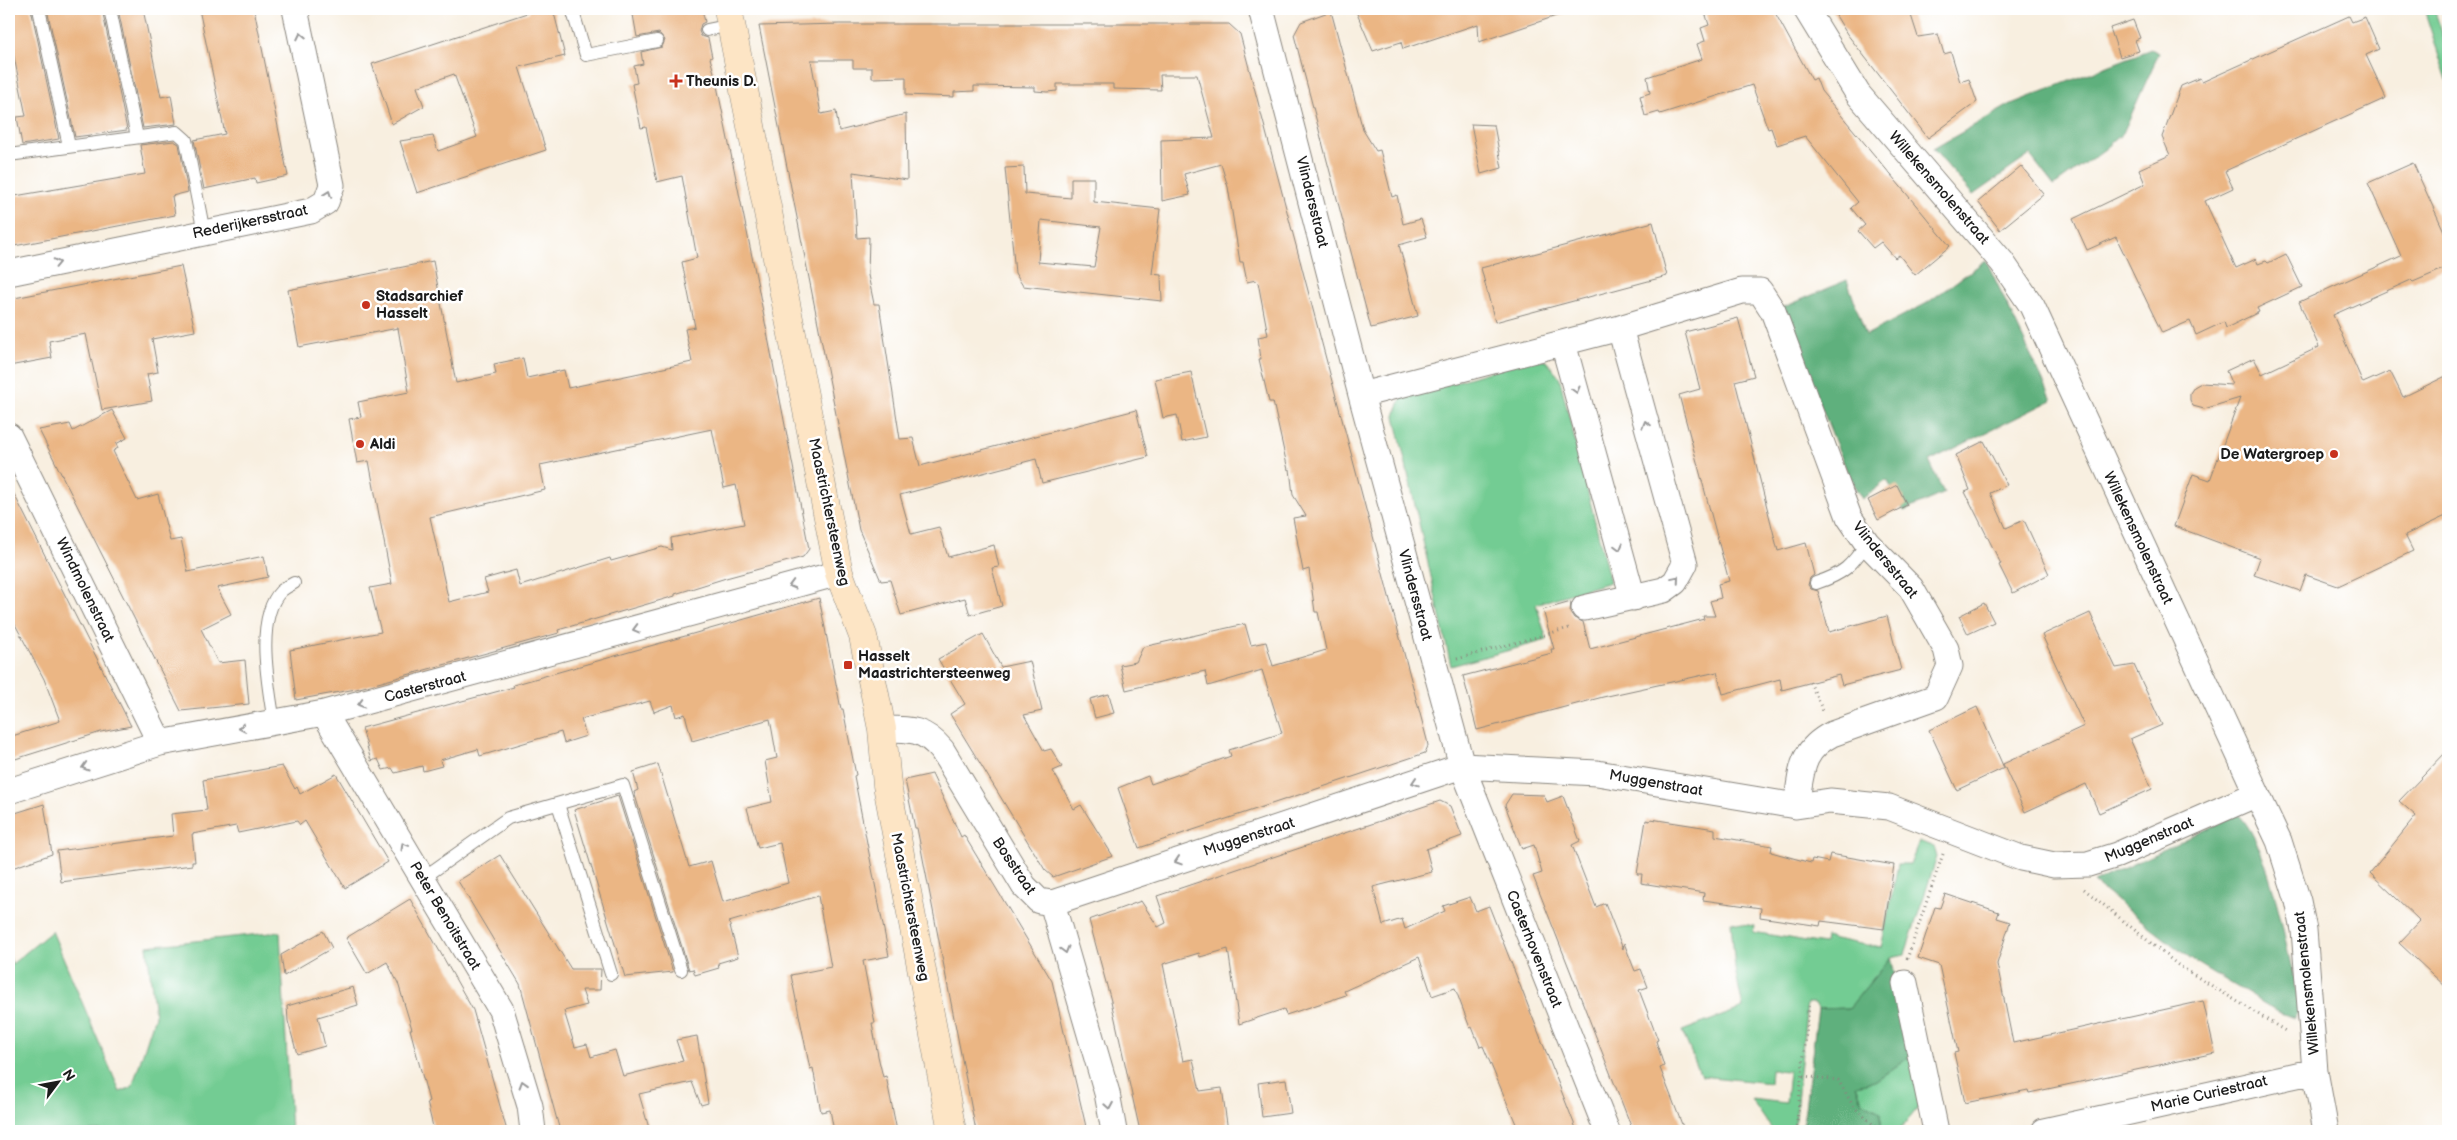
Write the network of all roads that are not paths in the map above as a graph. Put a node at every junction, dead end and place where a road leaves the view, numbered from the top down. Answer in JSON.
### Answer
{"nodes":[{"id":1,"x":39,"y":9,"type":"edge"},
{"id":2,"x":110,"y":9,"type":"edge"},
{"id":3,"x":295,"y":9,"type":"edge"},
{"id":4,"x":572,"y":9,"type":"edge"},
{"id":5,"x":1261,"y":9,"type":"edge"},
{"id":6,"x":1806,"y":9,"type":"edge"},
{"id":7,"x":726,"y":17,"type":"edge"},
{"id":8,"x":657,"y":41,"type":"dead end"},
{"id":9,"x":137,"y":137,"type":"junction"},
{"id":10,"x":69,"y":146,"type":"junction"},
{"id":11,"x":9,"y":155,"type":"edge"},
{"id":12,"x":204,"y":233,"type":"junction"},
{"id":13,"x":9,"y":273,"type":"edge"},
{"id":14,"x":1620,"y":328,"type":"junction"},
{"id":15,"x":1563,"y":343,"type":"junction"},
{"id":16,"x":1361,"y":395,"type":"junction"},
{"id":17,"x":9,"y":436,"type":"edge"},
{"id":18,"x":1867,"y":543,"type":"junction"},
{"id":19,"x":839,"y":573,"type":"junction"},
{"id":20,"x":1816,"y":582,"type":"dead end"},
{"id":21,"x":294,"y":583,"type":"dead end"},
{"id":22,"x":1633,"y":598,"type":"junction"},
{"id":23,"x":1584,"y":608,"type":"dead end"},
{"id":24,"x":324,"y":713,"type":"junction"},
{"id":25,"x":274,"y":723,"type":"junction"},
{"id":26,"x":882,"y":728,"type":"junction"},
{"id":27,"x":160,"y":743,"type":"junction"},
{"id":28,"x":1462,"y":766,"type":"junction"},
{"id":29,"x":9,"y":791,"type":"edge"},
{"id":30,"x":2257,"y":794,"type":"junction"},
{"id":31,"x":558,"y":804,"type":"junction"},
{"id":32,"x":1796,"y":806,"type":"junction"},
{"id":33,"x":423,"y":878,"type":"junction"},
{"id":34,"x":1052,"y":903,"type":"junction"},
{"id":35,"x":681,"y":970,"type":"dead end"},
{"id":36,"x":611,"y":974,"type":"dead end"},
{"id":37,"x":1905,"y":983,"type":"road end"},
{"id":38,"x":2314,"y":1060,"type":"junction"},
{"id":39,"x":533,"y":1131,"type":"edge"},
{"id":40,"x":952,"y":1131,"type":"edge"},
{"id":41,"x":1114,"y":1131,"type":"edge"},
{"id":42,"x":1607,"y":1131,"type":"edge"},
{"id":43,"x":1936,"y":1131,"type":"edge"},
{"id":44,"x":2044,"y":1131,"type":"edge"},
{"id":45,"x":2326,"y":1131,"type":"edge"}],
"edges":[{"from":1,"to":10,"type":"lane"},
{"from":2,"to":9,"type":"lane"},
{"from":12,"to":3,"type":"street","name":"Rederijkersstraat","one_way":true},
{"from":4,"to":8,"type":"lane"},
{"from":5,"to":16,"type":"street","name":"Vlindersstraat"},
{"from":6,"to":30,"type":"street","name":"Willekensmolenstraat"},
{"from":7,"to":19,"type":"main road","name":"Maastrichtersteenweg"},
{"from":9,"to":10,"type":"lane"},
{"from":9,"to":12,"type":"lane"},
{"from":10,"to":11,"type":"lane"},
{"from":13,"to":12,"type":"street","name":"Rederijkersstraat","one_way":true},
{"from":14,"to":15,"type":"street","name":"Vlindersstraat"},
{"from":14,"to":18,"type":"street","name":"Vlindersstraat"},
{"from":22,"to":14,"type":"street","one_way":true},
{"from":15,"to":16,"type":"street","name":"Vlindersstraat"},
{"from":15,"to":22,"type":"street","one_way":true},
{"from":16,"to":28,"type":"street","name":"Vlindersstraat"},
{"from":17,"to":27,"type":"street","name":"Windmolenstraat"},
{"from":18,"to":20,"type":"lane"},
{"from":18,"to":32,"type":"street","name":"Vlindersstraat"},
{"from":19,"to":24,"type":"street","name":"Casterstraat","one_way":true},
{"from":19,"to":26,"type":"main road","name":"Maastrichtersteenweg"},
{"from":21,"to":25,"type":"lane"},
{"from":22,"to":23,"type":"street"},
{"from":24,"to":25,"type":"street","name":"Casterstraat"},
{"from":33,"to":24,"type":"street","name":"Peter Benoitstraat","one_way":true},
{"from":25,"to":27,"type":"street","name":"Casterstraat","one_way":true},
{"from":26,"to":34,"type":"street","name":"Bosstraat"},
{"from":26,"to":40,"type":"main road","name":"Maastrichtersteenweg"},
{"from":27,"to":29,"type":"street","name":"Casterstraat","one_way":true},
{"from":28,"to":32,"type":"street","name":"Muggenstraat"},
{"from":28,"to":34,"type":"street","name":"Muggenstraat","one_way":true},
{"from":28,"to":42,"type":"street","name":"Casterhovenstraat"},
{"from":30,"to":32,"type":"street","name":"Muggenstraat"},
{"from":30,"to":38,"type":"street","name":"Willekensmolenstraat"},
{"from":31,"to":33,"type":"lane"},
{"from":31,"to":35,"type":"lane"},
{"from":31,"to":36,"type":"lane"},
{"from":39,"to":33,"type":"street","name":"Peter Benoitstraat","one_way":true},
{"from":34,"to":41,"type":"street","name":"Bosstraat","one_way":true},
{"from":37,"to":43,"type":"street"},
{"from":38,"to":44,"type":"street","name":"Marie Curiestraat"},
{"from":38,"to":45,"type":"street","name":"Willekensmolenstraat"}]}
